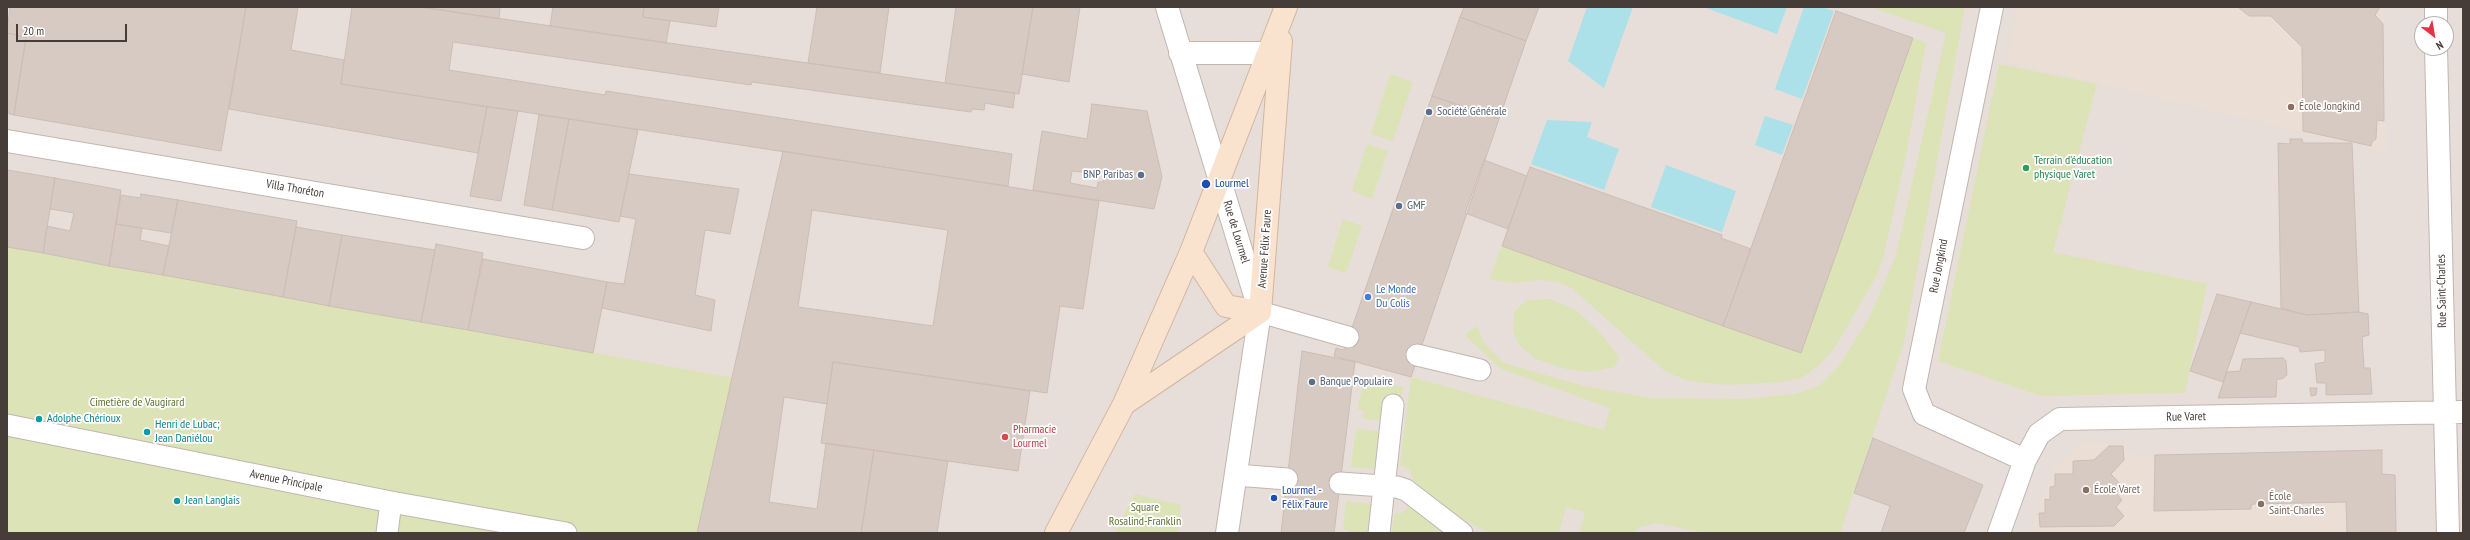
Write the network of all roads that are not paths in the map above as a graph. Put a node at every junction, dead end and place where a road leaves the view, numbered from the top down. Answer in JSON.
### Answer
{"nodes":[{"id":1,"x":1167,"y":7,"type":"edge"},
{"id":2,"x":1992,"y":7,"type":"edge"},
{"id":3,"x":1284,"y":14,"type":"edge"},
{"id":4,"x":1180,"y":53,"type":"junction"},
{"id":5,"x":1269,"y":53,"type":"junction"},
{"id":6,"x":2436,"y":56,"type":"edge"},
{"id":7,"x":7,"y":141,"type":"edge"},
{"id":8,"x":1220,"y":179,"type":"junction"},
{"id":9,"x":583,"y":238,"type":"dead end"},
{"id":10,"x":1191,"y":252,"type":"junction"},
{"id":11,"x":1260,"y":312,"type":"junction"},
{"id":12,"x":1348,"y":337,"type":"dead end"},
{"id":13,"x":1417,"y":355,"type":"dead end"},
{"id":14,"x":1480,"y":370,"type":"dead end"},
{"id":15,"x":1124,"y":404,"type":"junction"},
{"id":16,"x":1393,"y":405,"type":"dead end"},
{"id":17,"x":2454,"y":412,"type":"edge"},
{"id":18,"x":7,"y":424,"type":"edge"},
{"id":19,"x":2025,"y":460,"type":"junction"},
{"id":20,"x":1236,"y":475,"type":"junction"},
{"id":21,"x":1288,"y":479,"type":"dead end"},
{"id":22,"x":1340,"y":482,"type":"dead end"},
{"id":23,"x":1384,"y":486,"type":"junction"},
{"id":24,"x":391,"y":502,"type":"junction"},
{"id":25,"x":387,"y":533,"type":"edge"},
{"id":26,"x":566,"y":533,"type":"edge"},
{"id":27,"x":1056,"y":533,"type":"edge"},
{"id":28,"x":1227,"y":533,"type":"edge"},
{"id":29,"x":1379,"y":533,"type":"edge"},
{"id":30,"x":1462,"y":533,"type":"edge"},
{"id":31,"x":1999,"y":533,"type":"edge"},
{"id":32,"x":2448,"y":533,"type":"edge"}],
"edges":[{"from":1,"to":4,"type":"street","name":"Rue de Lourmel"},
{"from":2,"to":19,"type":"street","name":"Rue Jongkind"},
{"from":3,"to":5,"type":"street","name":"Avenue Félix Faure"},
{"from":3,"to":11,"type":"street","name":"Avenue Félix Faure"},
{"from":4,"to":5,"type":"street"},
{"from":4,"to":8,"type":"street","name":"Rue de Lourmel"},
{"from":5,"to":8,"type":"street","name":"Avenue Félix Faure"},
{"from":6,"to":17,"type":"street","name":"Rue Saint-Charles"},
{"from":7,"to":9,"type":"street","name":"Villa Thoréton"},
{"from":8,"to":10,"type":"street","name":"Avenue Félix Faure"},
{"from":8,"to":11,"type":"street","name":"Rue de Lourmel"},
{"from":10,"to":11,"type":"street"},
{"from":10,"to":15,"type":"street","name":"Avenue Félix Faure"},
{"from":11,"to":12,"type":"lane"},
{"from":11,"to":15,"type":"street","name":"Avenue Félix Faure"},
{"from":11,"to":20,"type":"street","name":"Rue de Lourmel"},
{"from":13,"to":14,"type":"lane"},
{"from":15,"to":27,"type":"street","name":"Avenue Félix Faure"},
{"from":16,"to":23,"type":"lane"},
{"from":17,"to":19,"type":"street","name":"Rue Varet"},
{"from":17,"to":32,"type":"street","name":"Rue Saint-Charles"},
{"from":18,"to":24,"type":"lane","name":"Avenue Principale"},
{"from":19,"to":31,"type":"street","name":"Rue Varet"},
{"from":20,"to":21,"type":"lane"},
{"from":20,"to":28,"type":"street","name":"Rue de Lourmel"},
{"from":22,"to":23,"type":"lane"},
{"from":23,"to":29,"type":"lane"},
{"from":23,"to":30,"type":"lane"},
{"from":24,"to":25,"type":"lane"},
{"from":24,"to":26,"type":"lane","name":"Avenue Principale"}]}
